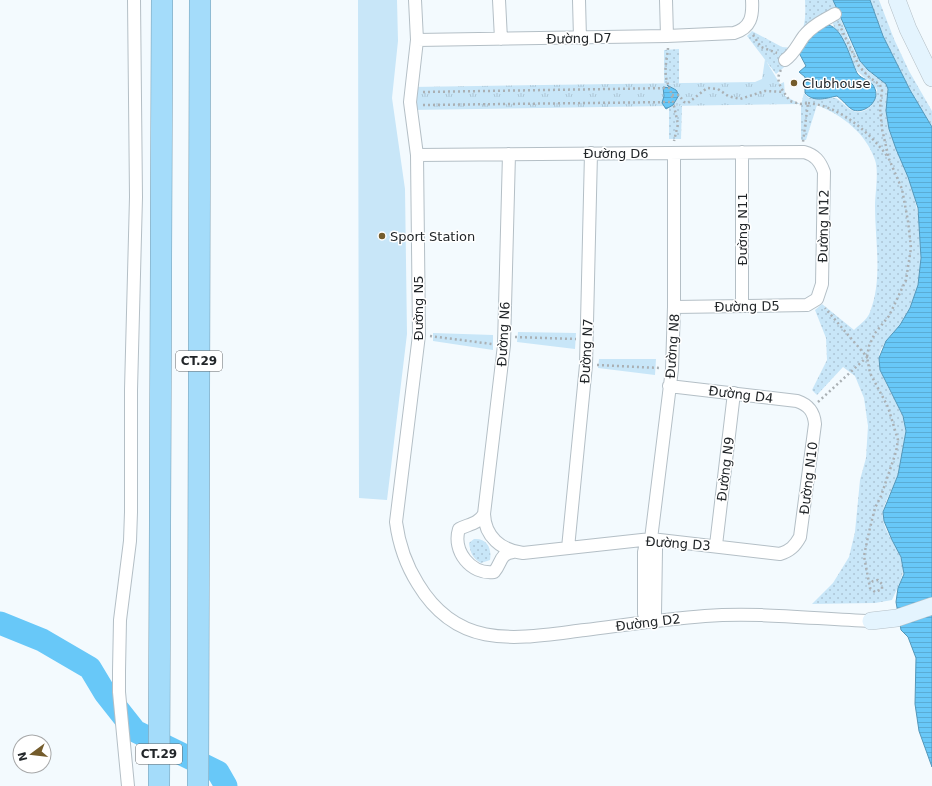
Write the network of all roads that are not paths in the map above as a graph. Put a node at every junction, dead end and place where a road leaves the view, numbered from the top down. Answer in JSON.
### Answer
{"nodes":[{"id":1,"x":134,"y":0,"type":"edge"},
{"id":2,"x":162,"y":0,"type":"edge"},
{"id":3,"x":200,"y":0,"type":"edge"},
{"id":4,"x":415,"y":0,"type":"edge"},
{"id":5,"x":499,"y":0,"type":"edge"},
{"id":6,"x":579,"y":0,"type":"edge"},
{"id":7,"x":666,"y":0,"type":"edge"},
{"id":8,"x":752,"y":0,"type":"edge"},
{"id":9,"x":897,"y":0,"type":"edge"},
{"id":10,"x":835,"y":14,"type":"road end"},
{"id":11,"x":667,"y":36,"type":"junction"},
{"id":12,"x":580,"y":38,"type":"junction"},
{"id":13,"x":501,"y":39,"type":"junction"},
{"id":14,"x":417,"y":40,"type":"junction"},
{"id":15,"x":785,"y":60,"type":"road end"},
{"id":16,"x":932,"y":78,"type":"edge"},
{"id":17,"x":742,"y":152,"type":"junction"},
{"id":18,"x":591,"y":153,"type":"junction"},
{"id":19,"x":674,"y":153,"type":"junction"},
{"id":20,"x":509,"y":154,"type":"junction"},
{"id":21,"x":809,"y":154,"type":"joint"},
{"id":22,"x":417,"y":155,"type":"junction"},
{"id":23,"x":817,"y":298,"type":"joint"},
{"id":24,"x":742,"y":305,"type":"junction"},
{"id":25,"x":674,"y":307,"type":"junction"},
{"id":26,"x":670,"y":386,"type":"junction"},
{"id":27,"x":734,"y":393,"type":"junction"},
{"id":28,"x":810,"y":409,"type":"joint"},
{"id":29,"x":484,"y":514,"type":"junction"},
{"id":30,"x":651,"y":539,"type":"junction"},
{"id":31,"x":716,"y":545,"type":"junction"},
{"id":32,"x":793,"y":547,"type":"joint"},
{"id":33,"x":568,"y":548,"type":"junction"},
{"id":34,"x":513,"y":552,"type":"junction"},
{"id":35,"x":932,"y":606,"type":"edge"},
{"id":36,"x":434,"y":607,"type":"joint"},
{"id":37,"x":871,"y":620,"type":"joint"},
{"id":38,"x":650,"y":621,"type":"junction"},
{"id":39,"x":128,"y":786,"type":"edge"},
{"id":40,"x":159,"y":786,"type":"edge"},
{"id":41,"x":198,"y":786,"type":"edge"}],
"edges":[{"from":1,"to":39,"type":"street"},
{"from":2,"to":40,"type":"highway","number":"CT.29"},
{"from":3,"to":41,"type":"highway","number":"CT.29"},
{"from":4,"to":14,"type":"street","name":"Đường N5"},
{"from":5,"to":13,"type":"street"},
{"from":6,"to":12,"type":"street"},
{"from":7,"to":11,"type":"street"},
{"from":8,"to":11,"type":"street","name":"Đường D7"},
{"from":9,"to":16,"type":"street"},
{"from":10,"to":15,"type":"street"},
{"from":11,"to":12,"type":"street","name":"Đường D7"},
{"from":12,"to":13,"type":"street","name":"Đường D7"},
{"from":13,"to":14,"type":"street","name":"Đường D7"},
{"from":14,"to":22,"type":"street","name":"Đường N5"},
{"from":17,"to":19,"type":"street","name":"Đường D6"},
{"from":17,"to":21,"type":"street","name":"Đường D6"},
{"from":17,"to":24,"type":"street","name":"Đường N11"},
{"from":18,"to":19,"type":"street","name":"Đường D6"},
{"from":18,"to":20,"type":"street","name":"Đường D6"},
{"from":18,"to":33,"type":"street","name":"Đường N7"},
{"from":19,"to":25,"type":"street","name":"Đường N8"},
{"from":20,"to":22,"type":"street","name":"Đường D6"},
{"from":20,"to":29,"type":"street","name":"Đường N6"},
{"from":21,"to":23,"type":"street","name":"Đường N12"},
{"from":22,"to":36,"type":"street","name":"Đường N5"},
{"from":23,"to":24,"type":"street","name":"Đường D5"},
{"from":24,"to":25,"type":"street","name":"Đường D5"},
{"from":25,"to":26,"type":"street","name":"Đường N8"},
{"from":26,"to":27,"type":"street","name":"Đường D4"},
{"from":26,"to":30,"type":"street","name":"Đường N8"},
{"from":27,"to":28,"type":"street","name":"Đường D4"},
{"from":27,"to":31,"type":"street","name":"Đường N9"},
{"from":28,"to":32,"type":"street","name":"Đường N10"},
{"from":29,"to":34,"type":"street","name":"Đường N6"},
{"from":29,"to":34,"type":"street"},
{"from":30,"to":31,"type":"street","name":"Đường D3"},
{"from":30,"to":33,"type":"street","name":"Đường D3"},
{"from":30,"to":38,"type":"street","name":"Đường N8"},
{"from":31,"to":32,"type":"street","name":"Đường D3"},
{"from":33,"to":34,"type":"street","name":"Đường D3"},
{"from":35,"to":37,"type":"street"},
{"from":36,"to":38,"type":"street","name":"Đường D2"},
{"from":37,"to":38,"type":"street","name":"Đường D2"}]}
